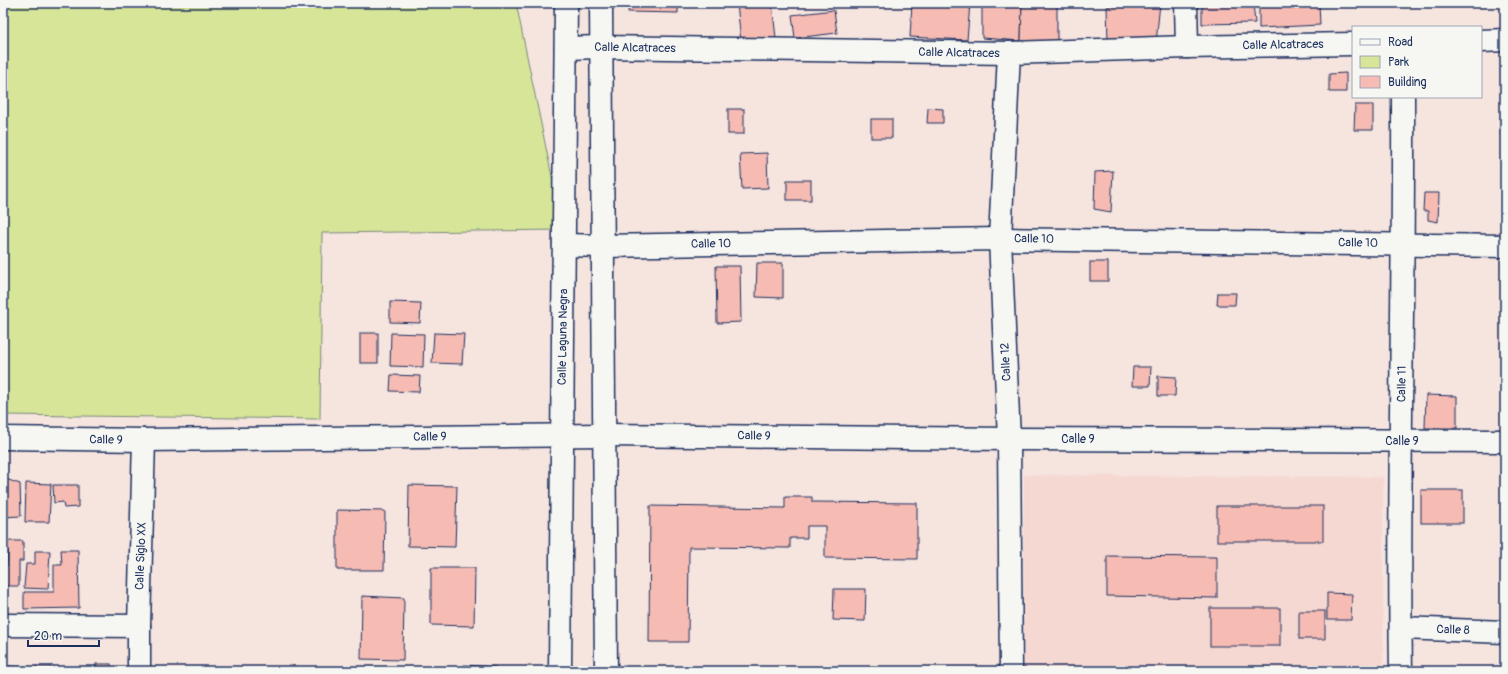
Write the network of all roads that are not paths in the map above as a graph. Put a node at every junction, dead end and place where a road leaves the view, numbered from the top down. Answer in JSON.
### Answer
{"nodes":[{"id":1,"x":566,"y":3,"type":"edge"},
{"id":2,"x":601,"y":3,"type":"edge"},
{"id":3,"x":1186,"y":3,"type":"edge"},
{"id":4,"x":1505,"y":40,"type":"edge"},
{"id":5,"x":1482,"y":41,"type":"edge"},
{"id":6,"x":1352,"y":44,"type":"edge"},
{"id":7,"x":601,"y":47,"type":"junction"},
{"id":8,"x":1187,"y":47,"type":"junction"},
{"id":9,"x":566,"y":48,"type":"junction"},
{"id":10,"x":1009,"y":53,"type":"junction"},
{"id":11,"x":1403,"y":98,"type":"edge"},
{"id":12,"x":1000,"y":239,"type":"junction"},
{"id":13,"x":1404,"y":244,"type":"junction"},
{"id":14,"x":564,"y":245,"type":"junction"},
{"id":15,"x":603,"y":246,"type":"junction"},
{"id":16,"x":1505,"y":246,"type":"edge"},
{"id":17,"x":604,"y":435,"type":"junction"},
{"id":18,"x":562,"y":436,"type":"junction"},
{"id":19,"x":3,"y":438,"type":"edge"},
{"id":20,"x":1009,"y":439,"type":"junction"},
{"id":21,"x":144,"y":440,"type":"junction"},
{"id":22,"x":1401,"y":441,"type":"junction"},
{"id":23,"x":1505,"y":441,"type":"edge"},
{"id":24,"x":3,"y":625,"type":"edge"},
{"id":25,"x":139,"y":626,"type":"junction"},
{"id":26,"x":1401,"y":628,"type":"junction"},
{"id":27,"x":1505,"y":632,"type":"edge"},
{"id":28,"x":139,"y":671,"type":"edge"},
{"id":29,"x":560,"y":671,"type":"edge"},
{"id":30,"x":606,"y":671,"type":"edge"},
{"id":31,"x":1011,"y":671,"type":"edge"},
{"id":32,"x":1402,"y":671,"type":"edge"}],
"edges":[{"from":1,"to":9,"type":"street","name":"Calle Laguna Negra"},
{"from":2,"to":7,"type":"street"},
{"from":3,"to":8,"type":"street"},
{"from":4,"to":5,"type":"street"},
{"from":6,"to":8,"type":"street","name":"Calle Alcatraces"},
{"from":7,"to":9,"type":"street","name":"Calle Alcatraces"},
{"from":7,"to":10,"type":"street","name":"Calle Alcatraces"},
{"from":7,"to":15,"type":"street"},
{"from":8,"to":10,"type":"street","name":"Calle Alcatraces"},
{"from":9,"to":14,"type":"street","name":"Calle Laguna Negra"},
{"from":10,"to":12,"type":"street","name":"Calle 12"},
{"from":11,"to":13,"type":"street","name":"Calle 11"},
{"from":12,"to":13,"type":"street","name":"Calle 10"},
{"from":12,"to":15,"type":"street","name":"Calle 10"},
{"from":12,"to":20,"type":"street","name":"Calle 12"},
{"from":13,"to":16,"type":"street","name":"Calle 10"},
{"from":13,"to":22,"type":"street","name":"Calle 11"},
{"from":14,"to":15,"type":"street","name":"Calle 10"},
{"from":14,"to":18,"type":"street","name":"Calle Laguna Negra"},
{"from":15,"to":17,"type":"street"},
{"from":17,"to":18,"type":"street","name":"Calle 9"},
{"from":17,"to":20,"type":"street","name":"Calle 9"},
{"from":17,"to":30,"type":"street"},
{"from":18,"to":21,"type":"street","name":"Calle 9"},
{"from":18,"to":29,"type":"street","name":"Calle Laguna Negra"},
{"from":19,"to":21,"type":"street","name":"Calle 9"},
{"from":20,"to":22,"type":"street","name":"Calle 9"},
{"from":20,"to":31,"type":"street","name":"Calle 12"},
{"from":21,"to":25,"type":"street","name":"Calle Siglo XX"},
{"from":22,"to":23,"type":"street","name":"Calle 9"},
{"from":22,"to":26,"type":"street","name":"Calle 11"},
{"from":24,"to":25,"type":"street"},
{"from":25,"to":28,"type":"street","name":"Calle Siglo XX"},
{"from":26,"to":27,"type":"street","name":"Calle 8"},
{"from":26,"to":32,"type":"street","name":"Calle 11"}]}
